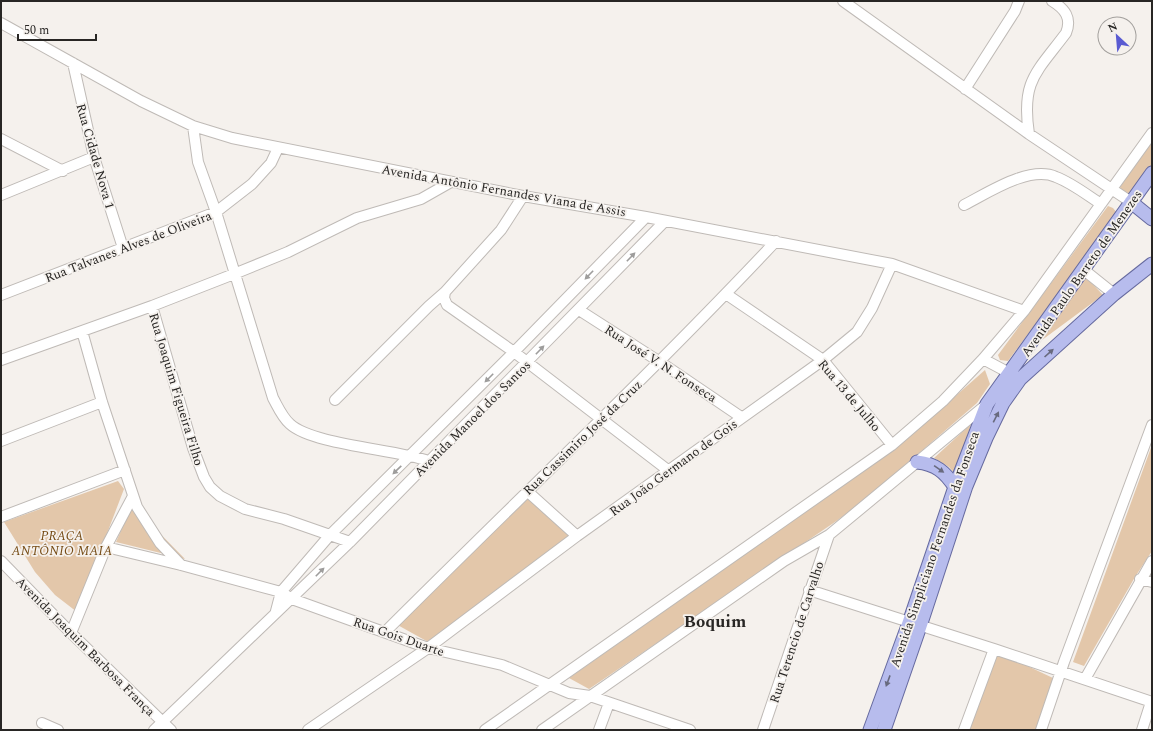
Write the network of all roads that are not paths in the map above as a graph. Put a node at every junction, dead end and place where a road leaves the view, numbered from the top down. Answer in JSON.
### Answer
{"nodes":[{"id":1,"x":843,"y":1,"type":"edge"},
{"id":2,"x":1019,"y":1,"type":"edge"},
{"id":3,"x":1052,"y":1,"type":"edge"},
{"id":4,"x":1,"y":23,"type":"edge"},
{"id":5,"x":73,"y":63,"type":"junction"},
{"id":6,"x":965,"y":89,"type":"junction"},
{"id":7,"x":192,"y":126,"type":"junction"},
{"id":8,"x":1152,"y":133,"type":"edge"},
{"id":9,"x":1029,"y":134,"type":"junction"},
{"id":10,"x":1,"y":139,"type":"edge"},
{"id":11,"x":278,"y":148,"type":"junction"},
{"id":12,"x":94,"y":157,"type":"junction"},
{"id":13,"x":64,"y":171,"type":"junction"},
{"id":14,"x":1152,"y":173,"type":"edge"},
{"id":15,"x":451,"y":182,"type":"junction"},
{"id":16,"x":1112,"y":189,"type":"junction"},
{"id":17,"x":1,"y":195,"type":"edge"},
{"id":18,"x":523,"y":196,"type":"junction"},
{"id":19,"x":1131,"y":202,"type":"junction"},
{"id":20,"x":1101,"y":204,"type":"junction"},
{"id":21,"x":964,"y":205,"type":"dead end"},
{"id":22,"x":216,"y":212,"type":"junction"},
{"id":23,"x":646,"y":217,"type":"junction"},
{"id":24,"x":1152,"y":219,"type":"edge"},
{"id":25,"x":666,"y":221,"type":"junction"},
{"id":26,"x":776,"y":241,"type":"junction"},
{"id":27,"x":123,"y":248,"type":"junction"},
{"id":28,"x":892,"y":264,"type":"junction"},
{"id":29,"x":1152,"y":264,"type":"edge"},
{"id":30,"x":1084,"y":270,"type":"junction"},
{"id":31,"x":234,"y":274,"type":"junction"},
{"id":32,"x":445,"y":292,"type":"junction"},
{"id":33,"x":726,"y":294,"type":"junction"},
{"id":34,"x":1114,"y":294,"type":"junction"},
{"id":35,"x":1,"y":295,"type":"edge"},
{"id":36,"x":152,"y":306,"type":"junction"},
{"id":37,"x":579,"y":310,"type":"junction"},
{"id":38,"x":1024,"y":311,"type":"junction"},
{"id":39,"x":82,"y":331,"type":"junction"},
{"id":40,"x":514,"y":352,"type":"junction"},
{"id":41,"x":983,"y":359,"type":"junction"},
{"id":42,"x":1,"y":360,"type":"edge"},
{"id":43,"x":823,"y":360,"type":"junction"},
{"id":44,"x":528,"y":362,"type":"junction"},
{"id":45,"x":660,"y":362,"type":"junction"},
{"id":46,"x":1009,"y":372,"type":"junction"},
{"id":47,"x":1020,"y":380,"type":"junction"},
{"id":48,"x":335,"y":400,"type":"dead end"},
{"id":49,"x":102,"y":402,"type":"junction"},
{"id":50,"x":987,"y":404,"type":"junction"},
{"id":51,"x":741,"y":417,"type":"junction"},
{"id":52,"x":601,"y":420,"type":"junction"},
{"id":53,"x":1152,"y":425,"type":"edge"},
{"id":54,"x":1,"y":441,"type":"edge"},
{"id":55,"x":892,"y":445,"type":"junction"},
{"id":56,"x":412,"y":455,"type":"junction"},
{"id":57,"x":429,"y":461,"type":"junction"},
{"id":58,"x":917,"y":462,"type":"junction"},
{"id":59,"x":125,"y":470,"type":"junction"},
{"id":60,"x":669,"y":471,"type":"junction"},
{"id":61,"x":955,"y":488,"type":"junction"},
{"id":62,"x":527,"y":491,"type":"junction"},
{"id":63,"x":133,"y":496,"type":"junction"},
{"id":64,"x":1,"y":518,"type":"edge"},
{"id":65,"x":330,"y":535,"type":"junction"},
{"id":66,"x":828,"y":535,"type":"junction"},
{"id":67,"x":577,"y":536,"type":"junction"},
{"id":68,"x":350,"y":542,"type":"junction"},
{"id":69,"x":106,"y":548,"type":"junction"},
{"id":70,"x":1,"y":561,"type":"edge"},
{"id":71,"x":1152,"y":561,"type":"edge"},
{"id":72,"x":181,"y":565,"type":"junction"},
{"id":73,"x":1140,"y":579,"type":"junction"},
{"id":74,"x":1152,"y":582,"type":"edge"},
{"id":75,"x":809,"y":590,"type":"junction"},
{"id":76,"x":281,"y":592,"type":"junction"},
{"id":77,"x":292,"y":599,"type":"junction"},
{"id":78,"x":276,"y":611,"type":"junction"},
{"id":79,"x":915,"y":625,"type":"junction"},
{"id":80,"x":386,"y":632,"type":"junction"},
{"id":81,"x":71,"y":633,"type":"junction"},
{"id":82,"x":428,"y":648,"type":"junction"},
{"id":83,"x":994,"y":649,"type":"junction"},
{"id":84,"x":1060,"y":673,"type":"junction"},
{"id":85,"x":1085,"y":679,"type":"junction"},
{"id":86,"x":551,"y":684,"type":"junction"},
{"id":87,"x":590,"y":696,"type":"junction"},
{"id":88,"x":1152,"y":702,"type":"edge"},
{"id":89,"x":610,"y":703,"type":"junction"},
{"id":90,"x":162,"y":721,"type":"junction"},
{"id":91,"x":42,"y":723,"type":"dead end"},
{"id":92,"x":58,"y":730,"type":"edge"},
{"id":93,"x":154,"y":730,"type":"edge"},
{"id":94,"x":171,"y":730,"type":"edge"},
{"id":95,"x":308,"y":730,"type":"edge"},
{"id":96,"x":486,"y":730,"type":"edge"},
{"id":97,"x":542,"y":730,"type":"edge"},
{"id":98,"x":600,"y":730,"type":"edge"},
{"id":99,"x":690,"y":730,"type":"edge"},
{"id":100,"x":763,"y":730,"type":"edge"},
{"id":101,"x":870,"y":730,"type":"edge"},
{"id":102,"x":884,"y":730,"type":"edge"},
{"id":103,"x":964,"y":730,"type":"edge"},
{"id":104,"x":1041,"y":730,"type":"edge"},
{"id":105,"x":1142,"y":730,"type":"edge"}],
"edges":[{"from":1,"to":6,"type":"street"},
{"from":2,"to":6,"type":"street"},
{"from":3,"to":9,"type":"street"},
{"from":4,"to":5,"type":"street","name":"Avenida Antônio Fernandes Viana de Assis"},
{"from":5,"to":7,"type":"street","name":"Avenida Antônio Fernandes Viana de Assis"},
{"from":5,"to":12,"type":"street","name":"Rua Cidade Nova 1"},
{"from":6,"to":9,"type":"street"},
{"from":7,"to":11,"type":"street","name":"Avenida Antônio Fernandes Viana de Assis"},
{"from":7,"to":22,"type":"street"},
{"from":8,"to":16,"type":"street"},
{"from":9,"to":16,"type":"street"},
{"from":10,"to":13,"type":"street"},
{"from":11,"to":15,"type":"street","name":"Avenida Antônio Fernandes Viana de Assis"},
{"from":11,"to":22,"type":"street","name":"Rua Talvanes Alves de Oliveira"},
{"from":12,"to":13,"type":"street"},
{"from":12,"to":27,"type":"street","name":"Rua Cidade Nova 1"},
{"from":13,"to":17,"type":"street"},
{"from":14,"to":19,"type":"main road","name":"Avenida Paulo Barreto de Menezes"},
{"from":15,"to":18,"type":"street","name":"Avenida Antônio Fernandes Viana de Assis"},
{"from":15,"to":31,"type":"street"},
{"from":16,"to":19,"type":"street"},
{"from":16,"to":20,"type":"street"},
{"from":18,"to":23,"type":"street","name":"Avenida Antônio Fernandes Viana de Assis"},
{"from":18,"to":32,"type":"street"},
{"from":19,"to":24,"type":"main road"},
{"from":19,"to":30,"type":"main road","name":"Avenida Paulo Barreto de Menezes"},
{"from":20,"to":21,"type":"street"},
{"from":20,"to":38,"type":"street"},
{"from":22,"to":27,"type":"street","name":"Rua Talvanes Alves de Oliveira"},
{"from":22,"to":31,"type":"street"},
{"from":23,"to":25,"type":"street","name":"Avenida Antônio Fernandes Viana de Assis"},
{"from":23,"to":40,"type":"street","name":"Avenida Manoel dos Santos","one_way":true},
{"from":25,"to":26,"type":"street","name":"Avenida Antônio Fernandes Viana de Assis"},
{"from":37,"to":25,"type":"street","name":"Avenida Manoel dos Santos","one_way":true},
{"from":26,"to":28,"type":"street","name":"Avenida Antônio Fernandes Viana de Assis"},
{"from":26,"to":33,"type":"street","name":"Rua Cassimiro José da Cruz"},
{"from":27,"to":35,"type":"street","name":"Rua Talvanes Alves de Oliveira"},
{"from":28,"to":38,"type":"street","name":"Avenida Antônio Fernandes Viana de Assis"},
{"from":28,"to":43,"type":"street","name":"Rua João Germano de Gois"},
{"from":29,"to":34,"type":"main road","name":"Avenida Paulo Barreto de Menezes"},
{"from":30,"to":34,"type":"street"},
{"from":30,"to":46,"type":"main road","name":"Avenida Paulo Barreto de Menezes"},
{"from":31,"to":36,"type":"street"},
{"from":31,"to":56,"type":"street"},
{"from":32,"to":40,"type":"street"},
{"from":32,"to":48,"type":"street"},
{"from":33,"to":43,"type":"street","name":"Rua 13 de Julho"},
{"from":33,"to":45,"type":"street","name":"Rua Cassimiro José da Cruz"},
{"from":47,"to":34,"type":"main road","name":"Avenida Paulo Barreto de Menezes","one_way":true},
{"from":36,"to":39,"type":"street"},
{"from":36,"to":65,"type":"street","name":"Rua Joaquim Figueira Filho"},
{"from":44,"to":37,"type":"street","name":"Avenida Manoel dos Santos","one_way":true},
{"from":37,"to":45,"type":"street","name":"Rua José V. N. Fonseca"},
{"from":38,"to":41,"type":"street"},
{"from":39,"to":42,"type":"street"},
{"from":39,"to":49,"type":"street"},
{"from":40,"to":44,"type":"street"},
{"from":40,"to":56,"type":"street","name":"Avenida Manoel dos Santos","one_way":true},
{"from":41,"to":46,"type":"street"},
{"from":41,"to":55,"type":"street"},
{"from":43,"to":51,"type":"street","name":"Rua João Germano de Gois"},
{"from":43,"to":55,"type":"street","name":"Rua 13 de Julho"},
{"from":44,"to":52,"type":"street"},
{"from":44,"to":57,"type":"street","name":"Avenida Manoel dos Santos"},
{"from":45,"to":51,"type":"street","name":"Rua José V. N. Fonseca"},
{"from":45,"to":52,"type":"street","name":"Rua Cassimiro José da Cruz"},
{"from":46,"to":47,"type":"street"},
{"from":46,"to":50,"type":"main road","name":"Avenida Simpliciano Fernandes da Fonseca"},
{"from":79,"to":47,"type":"main road","name":"Avenida Simpliciano Fernandes da Fonseca","one_way":true},
{"from":49,"to":54,"type":"street"},
{"from":49,"to":59,"type":"street"},
{"from":50,"to":58,"type":"street"},
{"from":50,"to":61,"type":"main road","name":"Avenida Simpliciano Fernandes da Fonseca"},
{"from":51,"to":60,"type":"street","name":"Rua João Germano de Gois"},
{"from":52,"to":60,"type":"street"},
{"from":52,"to":62,"type":"street","name":"Rua Cassimiro José da Cruz"},
{"from":53,"to":84,"type":"street"},
{"from":55,"to":86,"type":"street"},
{"from":56,"to":57,"type":"street"},
{"from":56,"to":65,"type":"street","name":"Avenida Manoel dos Santos","one_way":true},
{"from":57,"to":68,"type":"street","name":"Avenida Manoel dos Santos"},
{"from":58,"to":61,"type":"main road","one_way":true},
{"from":58,"to":66,"type":"street"},
{"from":59,"to":63,"type":"street"},
{"from":59,"to":64,"type":"street"},
{"from":60,"to":67,"type":"street","name":"Rua João Germano de Gois"},
{"from":61,"to":79,"type":"main road","name":"Avenida Simpliciano Fernandes da Fonseca"},
{"from":62,"to":67,"type":"street"},
{"from":62,"to":80,"type":"street","name":"Rua Cassimiro José da Cruz"},
{"from":63,"to":69,"type":"street"},
{"from":63,"to":72,"type":"street"},
{"from":65,"to":68,"type":"street","name":"Rua Joaquim Figueira Filho"},
{"from":65,"to":76,"type":"street","name":"Avenida Manoel dos Santos"},
{"from":66,"to":75,"type":"street","name":"Rua Terencio de Carvalho"},
{"from":66,"to":87,"type":"street"},
{"from":67,"to":82,"type":"street","name":"Rua João Germano de Gois"},
{"from":77,"to":68,"type":"street","name":"Avenida Manoel dos Santos","one_way":true},
{"from":69,"to":72,"type":"street","name":"Rua Gois Duarte"},
{"from":69,"to":81,"type":"street"},
{"from":70,"to":81,"type":"street","name":"Avenida Joaquim Barbosa França"},
{"from":71,"to":73,"type":"street"},
{"from":72,"to":76,"type":"street","name":"Rua Gois Duarte"},
{"from":73,"to":74,"type":"street"},
{"from":73,"to":85,"type":"street"},
{"from":75,"to":79,"type":"street"},
{"from":75,"to":100,"type":"street","name":"Rua Terencio de Carvalho"},
{"from":76,"to":77,"type":"street","name":"Rua Gois Duarte"},
{"from":76,"to":78,"type":"street","name":"Avenida Manoel dos Santos"},
{"from":77,"to":78,"type":"street","name":"Avenida Manoel dos Santos"},
{"from":77,"to":80,"type":"street","name":"Rua Gois Duarte"},
{"from":78,"to":90,"type":"street","name":"Avenida Manoel dos Santos"},
{"from":79,"to":83,"type":"street"},
{"from":79,"to":101,"type":"main road","name":"Avenida Simpliciano Fernandes da Fonseca","one_way":true},
{"from":79,"to":102,"type":"main road","name":"Avenida Simpliciano Fernandes da Fonseca"},
{"from":80,"to":82,"type":"street","name":"Rua Gois Duarte"},
{"from":81,"to":90,"type":"street","name":"Avenida Joaquim Barbosa França"},
{"from":82,"to":86,"type":"street","name":"Rua Gois Duarte"},
{"from":82,"to":95,"type":"street","name":"Rua João Germano de Gois"},
{"from":83,"to":84,"type":"street"},
{"from":83,"to":103,"type":"street"},
{"from":84,"to":85,"type":"street"},
{"from":84,"to":104,"type":"street"},
{"from":85,"to":88,"type":"street"},
{"from":86,"to":87,"type":"street","name":"Rua Gois Duarte"},
{"from":86,"to":96,"type":"street"},
{"from":87,"to":89,"type":"street","name":"Rua Gois Duarte"},
{"from":87,"to":97,"type":"street"},
{"from":88,"to":105,"type":"street"},
{"from":89,"to":98,"type":"street"},
{"from":89,"to":99,"type":"street","name":"Rua Gois Duarte"},
{"from":90,"to":93,"type":"street","name":"Avenida Manoel dos Santos"},
{"from":90,"to":94,"type":"street","name":"Avenida Joaquim Barbosa França"},
{"from":91,"to":92,"type":"street"}]}
